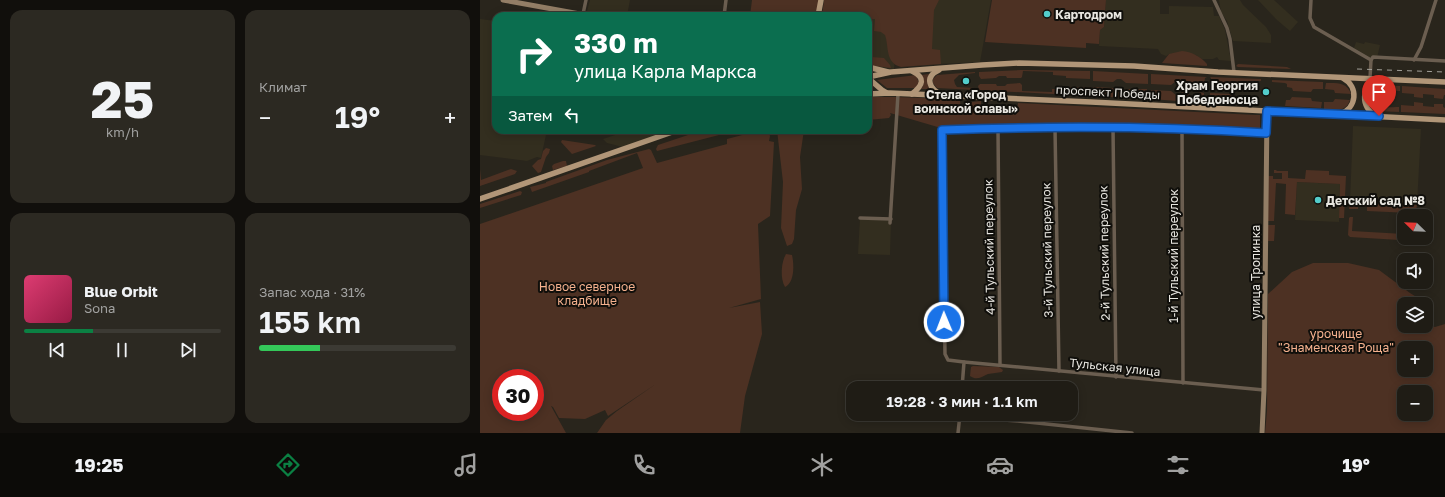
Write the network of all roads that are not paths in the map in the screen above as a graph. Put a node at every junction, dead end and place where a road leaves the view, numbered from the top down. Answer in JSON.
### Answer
{"nodes":[{"id":1,"x":503,"y":0,"type":"edge"},
{"id":2,"x":586,"y":0,"type":"edge"},
{"id":3,"x":726,"y":0,"type":"edge"},
{"id":4,"x":821,"y":0,"type":"edge"},
{"id":5,"x":1214,"y":0,"type":"edge"},
{"id":6,"x":1311,"y":0,"type":"edge"},
{"id":7,"x":1436,"y":0,"type":"edge"},
{"id":8,"x":572,"y":12,"type":"edge"},
{"id":9,"x":583,"y":12,"type":"edge"},
{"id":10,"x":724,"y":12,"type":"edge"},
{"id":11,"x":819,"y":12,"type":"edge"},
{"id":12,"x":1371,"y":60,"type":"junction"},
{"id":13,"x":1414,"y":60,"type":"junction"},
{"id":14,"x":1445,"y":61,"type":"edge"},
{"id":15,"x":872,"y":68,"type":"edge"},
{"id":16,"x":943,"y":68,"type":"junction"},
{"id":17,"x":911,"y":71,"type":"junction"},
{"id":18,"x":891,"y":72,"type":"junction"},
{"id":19,"x":1234,"y":72,"type":"junction"},
{"id":20,"x":872,"y":77,"type":"edge"},
{"id":21,"x":1341,"y":77,"type":"junction"},
{"id":22,"x":1370,"y":78,"type":"junction"},
{"id":23,"x":1380,"y":79,"type":"junction"},
{"id":24,"x":872,"y":81,"type":"edge"},
{"id":25,"x":1445,"y":82,"type":"edge"},
{"id":26,"x":890,"y":93,"type":"junction"},
{"id":27,"x":872,"y":94,"type":"edge"},
{"id":28,"x":898,"y":94,"type":"junction"},
{"id":29,"x":912,"y":94,"type":"junction"},
{"id":30,"x":944,"y":96,"type":"junction"},
{"id":31,"x":1267,"y":111,"type":"junction"},
{"id":32,"x":1338,"y":114,"type":"junction"},
{"id":33,"x":1379,"y":116,"type":"junction"},
{"id":34,"x":1445,"y":120,"type":"edge"},
{"id":35,"x":998,"y":128,"type":"junction"},
{"id":36,"x":1055,"y":128,"type":"junction"},
{"id":37,"x":1113,"y":128,"type":"junction"},
{"id":38,"x":1182,"y":129,"type":"junction"},
{"id":39,"x":1266,"y":133,"type":"junction"},
{"id":40,"x":666,"y":134,"type":"edge"},
{"id":41,"x":480,"y":198,"type":"edge"},
{"id":42,"x":860,"y":218,"type":"dead end"},
{"id":43,"x":964,"y":362,"type":"junction"},
{"id":44,"x":1000,"y":365,"type":"junction"},
{"id":45,"x":1059,"y":372,"type":"junction"},
{"id":46,"x":1116,"y":377,"type":"junction"},
{"id":47,"x":963,"y":381,"type":"edge"},
{"id":48,"x":1183,"y":384,"type":"junction"},
{"id":49,"x":1264,"y":390,"type":"junction"},
{"id":50,"x":959,"y":421,"type":"edge"},
{"id":51,"x":1018,"y":421,"type":"edge"},
{"id":52,"x":958,"y":433,"type":"edge"},
{"id":53,"x":1132,"y":433,"type":"edge"},
{"id":54,"x":1262,"y":433,"type":"edge"}],
"edges":[{"from":1,"to":8,"type":"main road"},
{"from":2,"to":9,"type":"street"},
{"from":3,"to":10,"type":"street"},
{"from":4,"to":11,"type":"main road"},
{"from":5,"to":19,"type":"street"},
{"from":6,"to":12,"type":"street"},
{"from":7,"to":13,"type":"street"},
{"from":12,"to":13,"type":"street"},
{"from":12,"to":22,"type":"street"},
{"from":13,"to":14,"type":"street"},
{"from":15,"to":18,"type":"main road"},
{"from":16,"to":17,"type":"main road"},
{"from":16,"to":19,"type":"main road"},
{"from":16,"to":30,"type":"main road"},
{"from":17,"to":18,"type":"main road"},
{"from":17,"to":29,"type":"main road"},
{"from":18,"to":20,"type":"main road"},
{"from":19,"to":21,"type":"main road"},
{"from":21,"to":22,"type":"main road"},
{"from":21,"to":32,"type":"main road"},
{"from":22,"to":23,"type":"main road"},
{"from":23,"to":25,"type":"main road"},
{"from":23,"to":33,"type":"main road"},
{"from":24,"to":26,"type":"main road"},
{"from":26,"to":27,"type":"main road","name":"проспект Победы"},
{"from":26,"to":28,"type":"main road","name":"проспект Победы"},
{"from":28,"to":29,"type":"main road","name":"проспект Победы"},
{"from":28,"to":42,"type":"street"},
{"from":29,"to":30,"type":"main road","name":"проспект Победы"},
{"from":30,"to":31,"type":"main road","name":"проспект Победы"},
{"from":31,"to":32,"type":"main road","name":"проспект Победы"},
{"from":31,"to":39,"type":"main road","name":"улица Тропинка"},
{"from":32,"to":33,"type":"main road","name":"проспект Победы"},
{"from":33,"to":34,"type":"main road","name":"проспект Победы"},
{"from":35,"to":36,"type":"street"},
{"from":35,"to":43,"type":"street","name":"Тульская улица"},
{"from":35,"to":44,"type":"street","name":"4-й Тульский переулок"},
{"from":36,"to":37,"type":"street"},
{"from":36,"to":45,"type":"street","name":"3-й Тульский переулок"},
{"from":37,"to":38,"type":"street"},
{"from":37,"to":46,"type":"street","name":"2-й Тульский переулок"},
{"from":38,"to":39,"type":"street"},
{"from":38,"to":48,"type":"street","name":"1-й Тульский переулок"},
{"from":39,"to":49,"type":"main road","name":"улица Тропинка"},
{"from":40,"to":41,"type":"main road"},
{"from":43,"to":44,"type":"street","name":"Тульская улица"},
{"from":43,"to":47,"type":"street"},
{"from":44,"to":45,"type":"street","name":"Тульская улица"},
{"from":45,"to":46,"type":"street","name":"Тульская улица"},
{"from":46,"to":48,"type":"street","name":"Тульская улица"},
{"from":48,"to":49,"type":"street","name":"Тульская улица"},
{"from":49,"to":54,"type":"main road","name":"улица Тропинка"},
{"from":50,"to":52,"type":"street"},
{"from":51,"to":53,"type":"street"}]}
